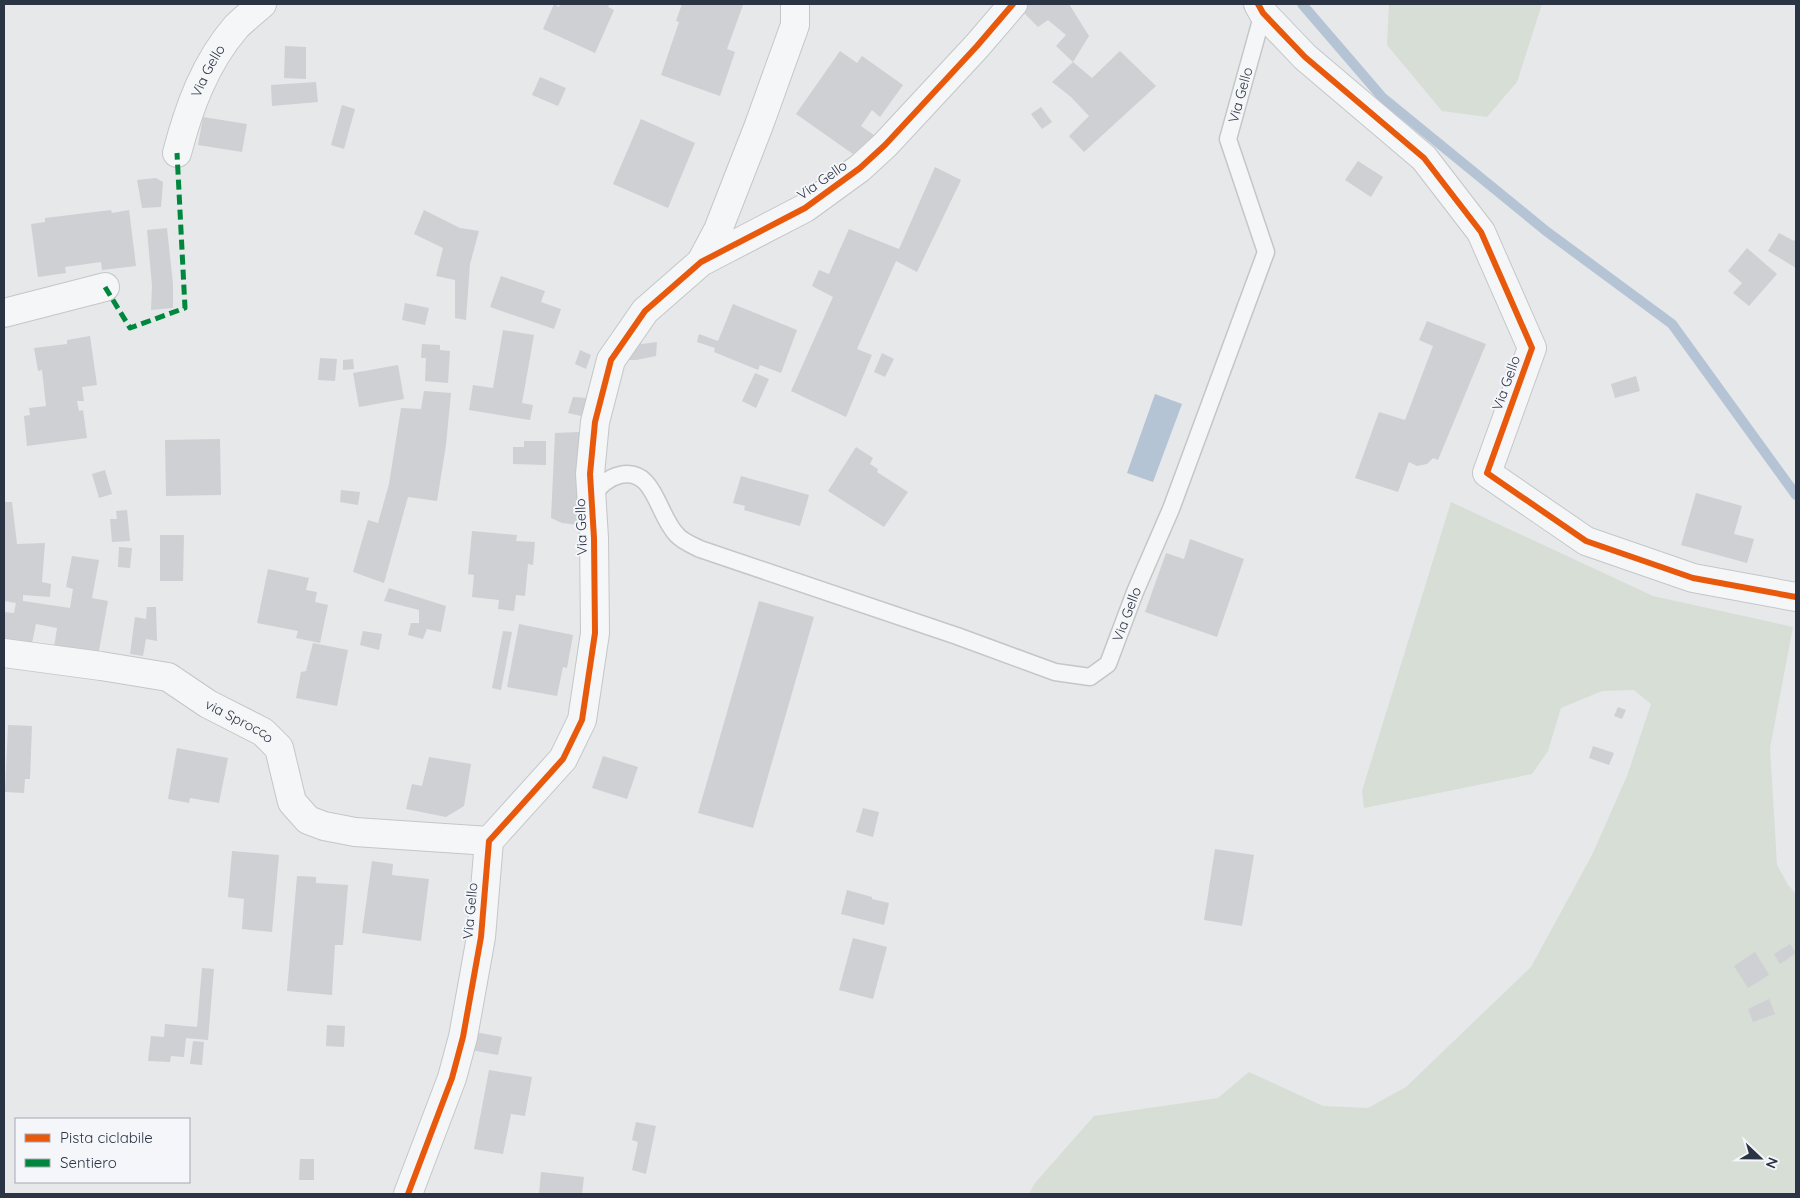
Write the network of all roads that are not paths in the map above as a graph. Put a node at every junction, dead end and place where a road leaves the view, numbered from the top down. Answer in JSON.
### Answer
{"nodes":[{"id":1,"x":262,"y":4,"type":"edge"},
{"id":2,"x":794,"y":4,"type":"edge"},
{"id":3,"x":1014,"y":4,"type":"edge"},
{"id":4,"x":1260,"y":8,"type":"edge"},
{"id":5,"x":177,"y":153,"type":"dead end"},
{"id":6,"x":701,"y":262,"type":"junction"},
{"id":7,"x":105,"y":286,"type":"dead end"},
{"id":8,"x":4,"y":313,"type":"edge"},
{"id":9,"x":592,"y":496,"type":"junction"},
{"id":10,"x":1796,"y":597,"type":"edge"},
{"id":11,"x":4,"y":654,"type":"edge"},
{"id":12,"x":489,"y":841,"type":"junction"},
{"id":13,"x":408,"y":1194,"type":"edge"}],
"edges":[{"from":1,"to":5,"type":"street","name":"Via Gello"},
{"from":2,"to":6,"type":"street","name":"Via Gello"},
{"from":3,"to":6,"type":"street","name":"Via Gello"},
{"from":4,"to":9,"type":"lane","name":"Via Gello"},
{"from":4,"to":10,"type":"street","name":"Via Gello"},
{"from":6,"to":9,"type":"street","name":"Via Gello"},
{"from":7,"to":8,"type":"street"},
{"from":9,"to":12,"type":"street","name":"Via Gello"},
{"from":11,"to":12,"type":"street","name":"via Sprocco"},
{"from":12,"to":13,"type":"street","name":"Via Gello"}]}
